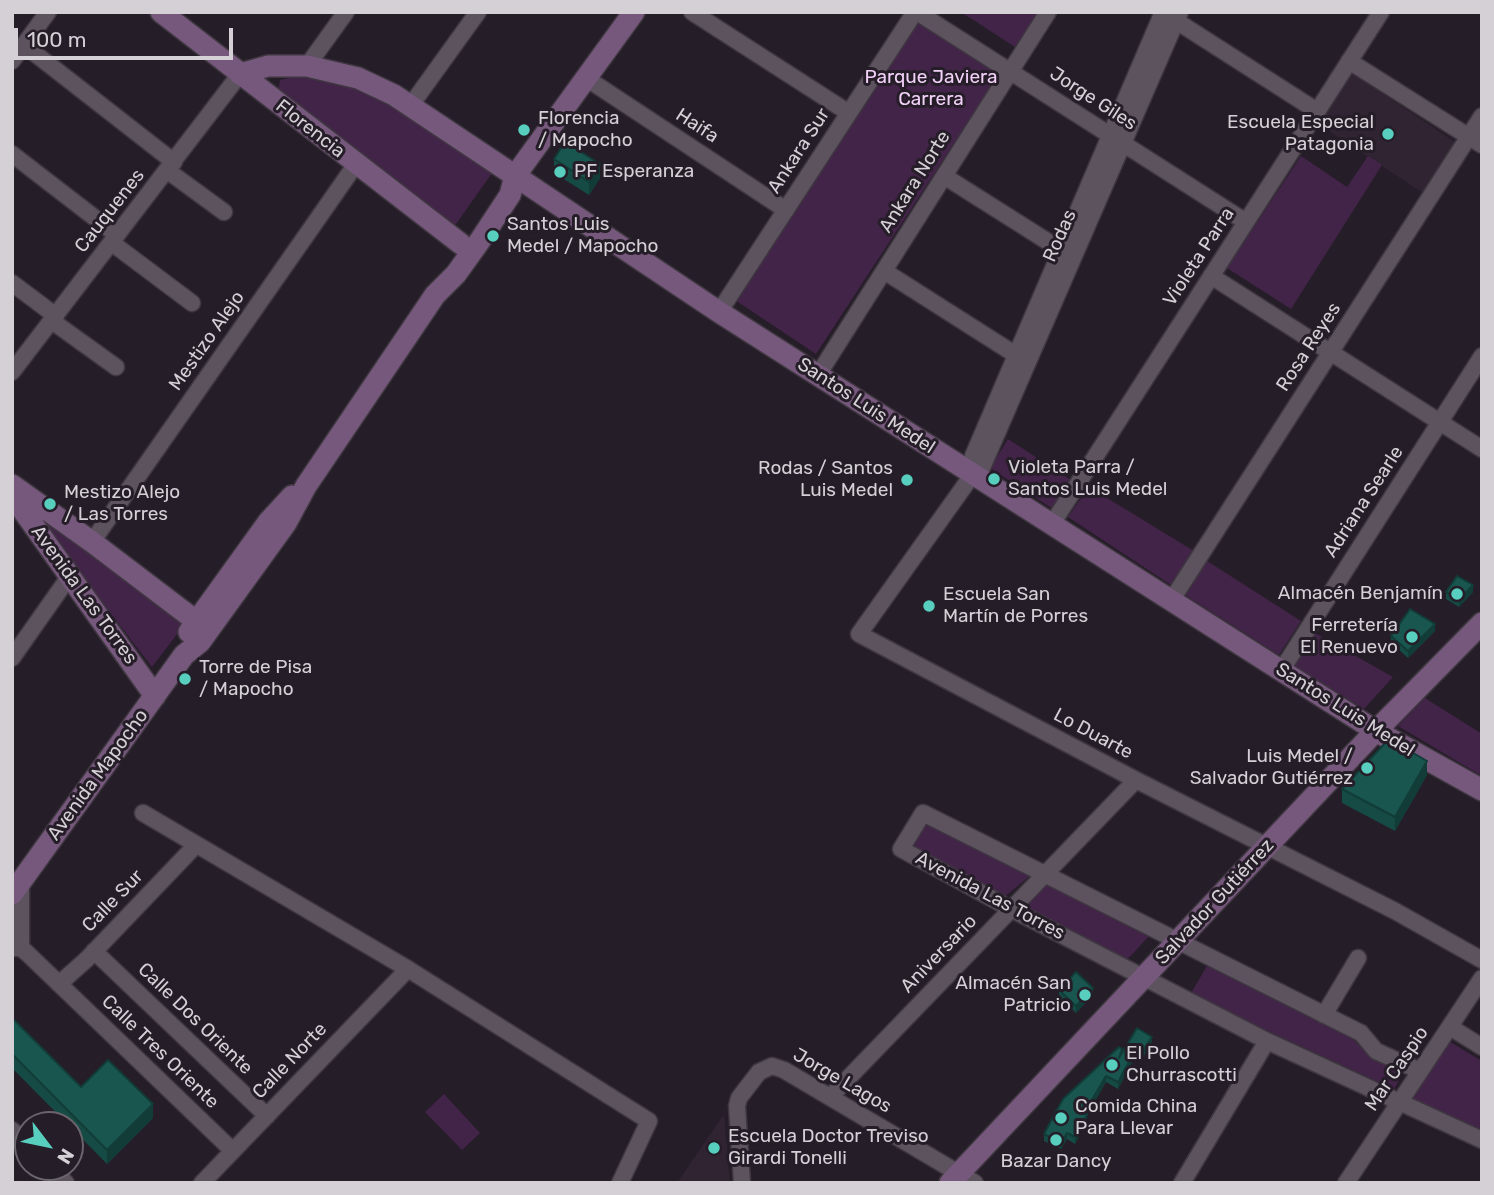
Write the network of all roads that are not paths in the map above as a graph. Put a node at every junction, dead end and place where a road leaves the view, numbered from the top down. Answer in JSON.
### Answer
{"nodes":[{"id":1,"x":48,"y":12,"type":"edge"},
{"id":2,"x":161,"y":12,"type":"edge"},
{"id":3,"x":345,"y":12,"type":"edge"},
{"id":4,"x":478,"y":12,"type":"edge"},
{"id":5,"x":635,"y":12,"type":"edge"},
{"id":6,"x":692,"y":12,"type":"edge"},
{"id":7,"x":916,"y":12,"type":"edge"},
{"id":8,"x":1048,"y":12,"type":"edge"},
{"id":9,"x":1381,"y":12,"type":"edge"},
{"id":10,"x":1169,"y":14,"type":"edge"},
{"id":11,"x":24,"y":45,"type":"junction"},
{"id":12,"x":12,"y":61,"type":"edge"},
{"id":13,"x":1349,"y":61,"type":"junction"},
{"id":14,"x":307,"y":66,"type":"junction"},
{"id":15,"x":1011,"y":72,"type":"junction"},
{"id":16,"x":240,"y":74,"type":"junction"},
{"id":17,"x":586,"y":78,"type":"junction"},
{"id":18,"x":411,"y":105,"type":"junction"},
{"id":19,"x":1317,"y":111,"type":"junction"},
{"id":20,"x":849,"y":113,"type":"junction"},
{"id":21,"x":1482,"y":116,"type":"edge"},
{"id":22,"x":1117,"y":139,"type":"junction"},
{"id":23,"x":1475,"y":141,"type":"edge"},
{"id":24,"x":12,"y":154,"type":"edge"},
{"id":25,"x":356,"y":164,"type":"junction"},
{"id":26,"x":171,"y":166,"type":"junction"},
{"id":27,"x":515,"y":176,"type":"junction"},
{"id":28,"x":944,"y":176,"type":"junction"},
{"id":29,"x":786,"y":210,"type":"junction"},
{"id":30,"x":224,"y":212,"type":"dead end"},
{"id":31,"x":1246,"y":222,"type":"junction"},
{"id":32,"x":115,"y":239,"type":"junction"},
{"id":33,"x":470,"y":243,"type":"junction"},
{"id":34,"x":1061,"y":250,"type":"junction"},
{"id":35,"x":884,"y":271,"type":"junction"},
{"id":36,"x":1211,"y":276,"type":"junction"},
{"id":37,"x":12,"y":283,"type":"edge"},
{"id":38,"x":192,"y":303,"type":"dead end"},
{"id":39,"x":719,"y":312,"type":"junction"},
{"id":40,"x":54,"y":318,"type":"junction"},
{"id":41,"x":1330,"y":352,"type":"junction"},
{"id":42,"x":1016,"y":355,"type":"junction"},
{"id":43,"x":1482,"y":356,"type":"edge"},
{"id":44,"x":116,"y":367,"type":"dead end"},
{"id":45,"x":12,"y":372,"type":"edge"},
{"id":46,"x":818,"y":375,"type":"junction"},
{"id":47,"x":1440,"y":422,"type":"junction"},
{"id":48,"x":1482,"y":449,"type":"edge"},
{"id":49,"x":975,"y":476,"type":"junction"},
{"id":50,"x":12,"y":485,"type":"edge"},
{"id":51,"x":306,"y":486,"type":"junction"},
{"id":52,"x":12,"y":495,"type":"edge"},
{"id":53,"x":1052,"y":524,"type":"junction"},
{"id":54,"x":92,"y":542,"type":"junction"},
{"id":55,"x":69,"y":577,"type":"junction"},
{"id":56,"x":1171,"y":601,"type":"junction"},
{"id":57,"x":196,"y":621,"type":"junction"},
{"id":58,"x":1482,"y":623,"type":"edge"},
{"id":59,"x":184,"y":655,"type":"junction"},
{"id":60,"x":12,"y":658,"type":"edge"},
{"id":61,"x":1281,"y":671,"type":"junction"},
{"id":62,"x":155,"y":696,"type":"junction"},
{"id":63,"x":1376,"y":731,"type":"junction"},
{"id":64,"x":1136,"y":780,"type":"junction"},
{"id":65,"x":1482,"y":790,"type":"edge"},
{"id":66,"x":143,"y":813,"type":"dead end"},
{"id":67,"x":196,"y":845,"type":"junction"},
{"id":68,"x":1268,"y":846,"type":"junction"},
{"id":69,"x":1043,"y":876,"type":"junction"},
{"id":70,"x":17,"y":888,"type":"edge"},
{"id":71,"x":1011,"y":909,"type":"junction"},
{"id":72,"x":1178,"y":942,"type":"junction"},
{"id":73,"x":17,"y":948,"type":"edge"},
{"id":74,"x":94,"y":951,"type":"junction"},
{"id":75,"x":1358,"y":958,"type":"dead end"},
{"id":76,"x":1482,"y":960,"type":"edge"},
{"id":77,"x":408,"y":969,"type":"junction"},
{"id":78,"x":1144,"y":978,"type":"junction"},
{"id":79,"x":1482,"y":978,"type":"edge"},
{"id":80,"x":59,"y":984,"type":"junction"},
{"id":81,"x":1324,"y":1015,"type":"junction"},
{"id":82,"x":1450,"y":1027,"type":"junction"},
{"id":83,"x":1266,"y":1041,"type":"junction"},
{"id":84,"x":1482,"y":1047,"type":"edge"},
{"id":85,"x":1420,"y":1071,"type":"junction"},
{"id":86,"x":830,"y":1097,"type":"junction"},
{"id":87,"x":1400,"y":1102,"type":"junction"},
{"id":88,"x":267,"y":1116,"type":"junction"},
{"id":89,"x":1482,"y":1140,"type":"edge"},
{"id":90,"x":233,"y":1151,"type":"junction"},
{"id":91,"x":962,"y":1180,"type":"edge"},
{"id":92,"x":207,"y":1181,"type":"edge"},
{"id":93,"x":620,"y":1183,"type":"edge"},
{"id":94,"x":741,"y":1183,"type":"edge"},
{"id":95,"x":1182,"y":1183,"type":"edge"},
{"id":96,"x":1346,"y":1183,"type":"edge"}],
"edges":[{"from":1,"to":11,"type":"street"},
{"from":2,"to":16,"type":"main road","name":"Florencia"},
{"from":3,"to":14,"type":"street"},
{"from":4,"to":18,"type":"street"},
{"from":5,"to":17,"type":"main road","name":"Avenida Mapocho"},
{"from":6,"to":20,"type":"street"},
{"from":7,"to":15,"type":"street","name":"Jorge Giles"},
{"from":7,"to":20,"type":"street","name":"Ankara Sur"},
{"from":8,"to":15,"type":"street","name":"Ankara Norte"},
{"from":9,"to":13,"type":"street","name":"Violeta Parra"},
{"from":10,"to":19,"type":"street"},
{"from":10,"to":22,"type":"street","name":"Rodas"},
{"from":11,"to":12,"type":"street"},
{"from":11,"to":26,"type":"street"},
{"from":13,"to":19,"type":"street","name":"Violeta Parra"},
{"from":13,"to":23,"type":"street"},
{"from":14,"to":16,"type":"main road","name":"Santos Luis Medel"},
{"from":14,"to":18,"type":"main road","name":"Santos Luis Medel"},
{"from":15,"to":22,"type":"street","name":"Jorge Giles"},
{"from":15,"to":28,"type":"street","name":"Ankara Norte"},
{"from":16,"to":25,"type":"main road","name":"Florencia"},
{"from":16,"to":26,"type":"street","name":"Cauquenes"},
{"from":17,"to":27,"type":"main road","name":"Avenida Mapocho"},
{"from":17,"to":29,"type":"street","name":"Haifa"},
{"from":18,"to":27,"type":"main road","name":"Santos Luis Medel"},
{"from":19,"to":31,"type":"street","name":"Violeta Parra"},
{"from":20,"to":29,"type":"street","name":"Ankara Sur"},
{"from":21,"to":23,"type":"street","name":"Rosa Reyes"},
{"from":22,"to":31,"type":"street","name":"Jorge Giles"},
{"from":22,"to":34,"type":"street","name":"Rodas"},
{"from":22,"to":49,"type":"street","name":"Rodas"},
{"from":23,"to":41,"type":"street","name":"Rosa Reyes"},
{"from":24,"to":32,"type":"street"},
{"from":25,"to":33,"type":"main road","name":"Florencia"},
{"from":25,"to":54,"type":"street","name":"Mestizo Alejo"},
{"from":26,"to":30,"type":"street"},
{"from":26,"to":32,"type":"street","name":"Cauquenes"},
{"from":27,"to":33,"type":"main road","name":"Avenida Mapocho"},
{"from":27,"to":39,"type":"main road","name":"Santos Luis Medel"},
{"from":28,"to":34,"type":"street"},
{"from":28,"to":35,"type":"street","name":"Ankara Norte"},
{"from":29,"to":39,"type":"street","name":"Ankara Sur"},
{"from":31,"to":36,"type":"street","name":"Violeta Parra"},
{"from":32,"to":38,"type":"street"},
{"from":32,"to":40,"type":"street","name":"Cauquenes"},
{"from":33,"to":51,"type":"main road","name":"Avenida Mapocho"},
{"from":34,"to":42,"type":"street","name":"Rodas"},
{"from":35,"to":42,"type":"street"},
{"from":35,"to":46,"type":"street","name":"Ankara Norte"},
{"from":36,"to":41,"type":"street"},
{"from":36,"to":53,"type":"street","name":"Violeta Parra"},
{"from":37,"to":40,"type":"street"},
{"from":39,"to":46,"type":"main road","name":"Santos Luis Medel"},
{"from":40,"to":44,"type":"street"},
{"from":40,"to":45,"type":"street","name":"Cauquenes"},
{"from":41,"to":47,"type":"street"},
{"from":41,"to":56,"type":"street","name":"Rosa Reyes"},
{"from":42,"to":49,"type":"street","name":"Rodas"},
{"from":43,"to":47,"type":"street","name":"Adriana Searle"},
{"from":46,"to":49,"type":"main road","name":"Santos Luis Medel"},
{"from":47,"to":48,"type":"street"},
{"from":47,"to":61,"type":"street","name":"Adriana Searle"},
{"from":49,"to":53,"type":"main road","name":"Santos Luis Medel"},
{"from":49,"to":64,"type":"street","name":"Lo Duarte"},
{"from":50,"to":54,"type":"main road","name":"Avenida Las Torres"},
{"from":51,"to":57,"type":"main road","name":"Avenida Mapocho"},
{"from":51,"to":59,"type":"main road","name":"Avenida Mapocho"},
{"from":52,"to":55,"type":"main road","name":"Avenida Las Torres"},
{"from":53,"to":56,"type":"main road","name":"Santos Luis Medel"},
{"from":54,"to":57,"type":"main road","name":"Avenida Las Torres"},
{"from":55,"to":60,"type":"street"},
{"from":55,"to":62,"type":"main road","name":"Avenida Las Torres"},
{"from":56,"to":61,"type":"main road","name":"Santos Luis Medel"},
{"from":57,"to":59,"type":"main road","name":"Avenida Mapocho"},
{"from":58,"to":63,"type":"main road","name":"Salvador Gutiérrez"},
{"from":59,"to":62,"type":"main road","name":"Avenida Mapocho"},
{"from":61,"to":63,"type":"main road","name":"Santos Luis Medel"},
{"from":62,"to":70,"type":"main road","name":"Avenida Mapocho"},
{"from":63,"to":65,"type":"main road","name":"Santos Luis Medel"},
{"from":63,"to":68,"type":"main road","name":"Salvador Gutiérrez"},
{"from":64,"to":68,"type":"street","name":"Lo Duarte"},
{"from":64,"to":69,"type":"street","name":"Aniversario"},
{"from":66,"to":67,"type":"street"},
{"from":67,"to":74,"type":"street","name":"Calle Sur"},
{"from":67,"to":77,"type":"street"},
{"from":68,"to":72,"type":"main road","name":"Salvador Gutiérrez"},
{"from":68,"to":76,"type":"street","name":"Lo Duarte"},
{"from":69,"to":71,"type":"street","name":"Aniversario"},
{"from":69,"to":71,"type":"street","name":"Avenida Las Torres"},
{"from":69,"to":72,"type":"street","name":"Avenida Las Torres"},
{"from":70,"to":73,"type":"street"},
{"from":71,"to":78,"type":"street","name":"Avenida Las Torres"},
{"from":71,"to":86,"type":"street","name":"Aniversario"},
{"from":72,"to":78,"type":"main road","name":"Salvador Gutiérrez"},
{"from":72,"to":81,"type":"street","name":"Avenida Las Torres"},
{"from":73,"to":80,"type":"street","name":"Calle Tres Oriente"},
{"from":74,"to":80,"type":"street","name":"Calle Sur"},
{"from":74,"to":88,"type":"street","name":"Calle Dos Oriente"},
{"from":75,"to":81,"type":"street"},
{"from":77,"to":88,"type":"street","name":"Calle Norte"},
{"from":77,"to":93,"type":"street"},
{"from":78,"to":83,"type":"street","name":"Avenida Las Torres"},
{"from":78,"to":91,"type":"main road","name":"Salvador Gutiérrez"},
{"from":79,"to":82,"type":"street","name":"Mar Caspio"},
{"from":80,"to":90,"type":"street","name":"Calle Tres Oriente"},
{"from":81,"to":85,"type":"street","name":"Avenida Las Torres"},
{"from":82,"to":84,"type":"street"},
{"from":82,"to":85,"type":"street","name":"Mar Caspio"},
{"from":83,"to":87,"type":"street","name":"Avenida Las Torres"},
{"from":83,"to":95,"type":"street"},
{"from":85,"to":87,"type":"street","name":"Mar Caspio"},
{"from":86,"to":91,"type":"street","name":"Jorge Lagos"},
{"from":86,"to":94,"type":"street","name":"Jorge Lagos"},
{"from":87,"to":89,"type":"street","name":"Avenida Las Torres"},
{"from":87,"to":96,"type":"street","name":"Mar Caspio"},
{"from":88,"to":90,"type":"street","name":"Calle Norte"},
{"from":90,"to":92,"type":"street","name":"Calle Norte"}]}
